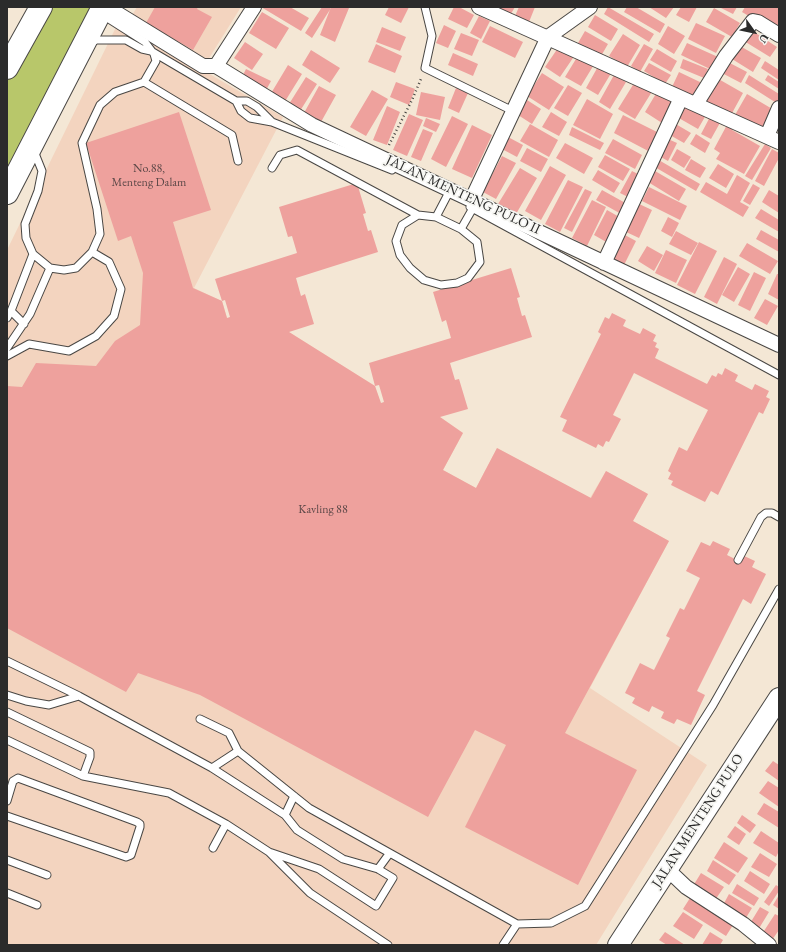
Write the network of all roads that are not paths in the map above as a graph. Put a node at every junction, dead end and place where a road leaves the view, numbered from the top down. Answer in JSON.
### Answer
{"nodes":[{"id":1,"x":254,"y":7,"type":"edge"},
{"id":2,"x":425,"y":7,"type":"edge"},
{"id":3,"x":479,"y":7,"type":"edge"},
{"id":4,"x":590,"y":7,"type":"edge"},
{"id":5,"x":103,"y":9,"type":"edge"},
{"id":6,"x":37,"y":10,"type":"edge"},
{"id":7,"x":779,"y":35,"type":"edge"},
{"id":8,"x":548,"y":37,"type":"junction"},
{"id":9,"x":83,"y":46,"type":"junction"},
{"id":10,"x":151,"y":50,"type":"junction"},
{"id":11,"x":216,"y":66,"type":"junction"},
{"id":12,"x":7,"y":68,"type":"edge"},
{"id":13,"x":144,"y":82,"type":"junction"},
{"id":14,"x":682,"y":98,"type":"junction"},
{"id":15,"x":236,"y":101,"type":"junction"},
{"id":16,"x":696,"y":104,"type":"junction"},
{"id":17,"x":779,"y":108,"type":"edge"},
{"id":18,"x":513,"y":111,"type":"junction"},
{"id":19,"x":272,"y":122,"type":"junction"},
{"id":20,"x":773,"y":139,"type":"edge"},
{"id":21,"x":31,"y":145,"type":"junction"},
{"id":22,"x":238,"y":162,"type":"dead end"},
{"id":23,"x":272,"y":168,"type":"dead end"},
{"id":24,"x":7,"y":193,"type":"edge"},
{"id":25,"x":447,"y":196,"type":"junction"},
{"id":26,"x":473,"y":204,"type":"junction"},
{"id":27,"x":418,"y":214,"type":"junction"},
{"id":28,"x":436,"y":217,"type":"junction"},
{"id":29,"x":462,"y":229,"type":"junction"},
{"id":30,"x":92,"y":252,"type":"junction"},
{"id":31,"x":33,"y":254,"type":"junction"},
{"id":32,"x":604,"y":263,"type":"junction"},
{"id":33,"x":50,"y":268,"type":"junction"},
{"id":34,"x":9,"y":314,"type":"edge"},
{"id":35,"x":24,"y":324,"type":"junction"},
{"id":36,"x":779,"y":345,"type":"edge"},
{"id":37,"x":7,"y":348,"type":"edge"},
{"id":38,"x":7,"y":356,"type":"edge"},
{"id":39,"x":779,"y":374,"type":"edge"},
{"id":40,"x":779,"y":517,"type":"edge"},
{"id":41,"x":738,"y":560,"type":"dead end"},
{"id":42,"x":779,"y":589,"type":"edge"},
{"id":43,"x":7,"y":661,"type":"edge"},
{"id":44,"x":7,"y":695,"type":"edge"},
{"id":45,"x":79,"y":696,"type":"junction"},
{"id":46,"x":779,"y":698,"type":"edge"},
{"id":47,"x":7,"y":712,"type":"edge"},
{"id":48,"x":200,"y":719,"type":"dead end"},
{"id":49,"x":7,"y":740,"type":"edge"},
{"id":50,"x":238,"y":751,"type":"junction"},
{"id":51,"x":212,"y":768,"type":"junction"},
{"id":52,"x":83,"y":776,"type":"junction"},
{"id":53,"x":294,"y":796,"type":"junction"},
{"id":54,"x":7,"y":801,"type":"edge"},
{"id":55,"x":285,"y":815,"type":"junction"},
{"id":56,"x":7,"y":816,"type":"edge"},
{"id":57,"x":226,"y":824,"type":"junction"},
{"id":58,"x":213,"y":848,"type":"dead end"},
{"id":59,"x":269,"y":852,"type":"junction"},
{"id":60,"x":389,"y":854,"type":"junction"},
{"id":61,"x":7,"y":860,"type":"edge"},
{"id":62,"x":378,"y":869,"type":"junction"},
{"id":63,"x":668,"y":869,"type":"junction"},
{"id":64,"x":47,"y":875,"type":"dead end"},
{"id":65,"x":7,"y":893,"type":"edge"},
{"id":66,"x":37,"y":905,"type":"dead end"},
{"id":67,"x":517,"y":924,"type":"junction"},
{"id":68,"x":388,"y":945,"type":"edge"},
{"id":69,"x":503,"y":945,"type":"edge"},
{"id":70,"x":618,"y":945,"type":"edge"},
{"id":71,"x":769,"y":945,"type":"edge"}],
"edges":[{"from":1,"to":11,"type":"street"},
{"from":2,"to":18,"type":"lane"},
{"from":3,"to":8,"type":"street"},
{"from":4,"to":8,"type":"street"},
{"from":5,"to":9,"type":"main road"},
{"from":5,"to":10,"type":"lane"},
{"from":5,"to":11,"type":"street"},
{"from":6,"to":12,"type":"main road"},
{"from":7,"to":16,"type":"street"},
{"from":8,"to":14,"type":"street"},
{"from":8,"to":18,"type":"street"},
{"from":9,"to":10,"type":"lane"},
{"from":9,"to":21,"type":"main road"},
{"from":10,"to":13,"type":"lane"},
{"from":10,"to":15,"type":"lane"},
{"from":11,"to":26,"type":"street","name":"JALAN MENTENG PULO II"},
{"from":13,"to":22,"type":"lane"},
{"from":13,"to":30,"type":"lane"},
{"from":14,"to":16,"type":"street"},
{"from":14,"to":32,"type":"street"},
{"from":15,"to":19,"type":"lane"},
{"from":15,"to":19,"type":"lane"},
{"from":16,"to":20,"type":"street"},
{"from":17,"to":20,"type":"street"},
{"from":18,"to":26,"type":"street"},
{"from":19,"to":25,"type":"lane"},
{"from":21,"to":24,"type":"main road"},
{"from":21,"to":31,"type":"lane"},
{"from":23,"to":27,"type":"lane"},
{"from":25,"to":26,"type":"lane"},
{"from":25,"to":28,"type":"lane"},
{"from":26,"to":29,"type":"lane"},
{"from":26,"to":32,"type":"street","name":"JALAN MENTENG PULO II"},
{"from":26,"to":39,"type":"lane"},
{"from":27,"to":28,"type":"lane"},
{"from":27,"to":29,"type":"lane"},
{"from":28,"to":29,"type":"lane"},
{"from":30,"to":33,"type":"lane"},
{"from":30,"to":38,"type":"lane"},
{"from":31,"to":33,"type":"lane"},
{"from":31,"to":34,"type":"lane"},
{"from":32,"to":36,"type":"street","name":"JALAN MENTENG PULO II"},
{"from":33,"to":35,"type":"lane"},
{"from":34,"to":35,"type":"lane"},
{"from":35,"to":37,"type":"lane"},
{"from":40,"to":41,"type":"lane"},
{"from":42,"to":67,"type":"lane"},
{"from":43,"to":45,"type":"lane"},
{"from":44,"to":45,"type":"lane"},
{"from":45,"to":51,"type":"lane"},
{"from":46,"to":63,"type":"street","name":"JALAN MENTENG PULO"},
{"from":47,"to":52,"type":"lane"},
{"from":48,"to":50,"type":"lane"},
{"from":49,"to":52,"type":"lane"},
{"from":50,"to":51,"type":"lane"},
{"from":50,"to":53,"type":"lane"},
{"from":51,"to":55,"type":"lane"},
{"from":52,"to":57,"type":"lane"},
{"from":53,"to":55,"type":"lane"},
{"from":53,"to":60,"type":"lane"},
{"from":54,"to":56,"type":"lane"},
{"from":55,"to":62,"type":"lane"},
{"from":57,"to":58,"type":"lane"},
{"from":57,"to":59,"type":"lane"},
{"from":59,"to":62,"type":"lane"},
{"from":59,"to":68,"type":"lane"},
{"from":60,"to":62,"type":"lane"},
{"from":60,"to":67,"type":"lane"},
{"from":61,"to":64,"type":"lane"},
{"from":63,"to":70,"type":"street","name":"JALAN MENTENG PULO"},
{"from":63,"to":71,"type":"street"},
{"from":65,"to":66,"type":"lane"},
{"from":67,"to":69,"type":"lane"}]}
